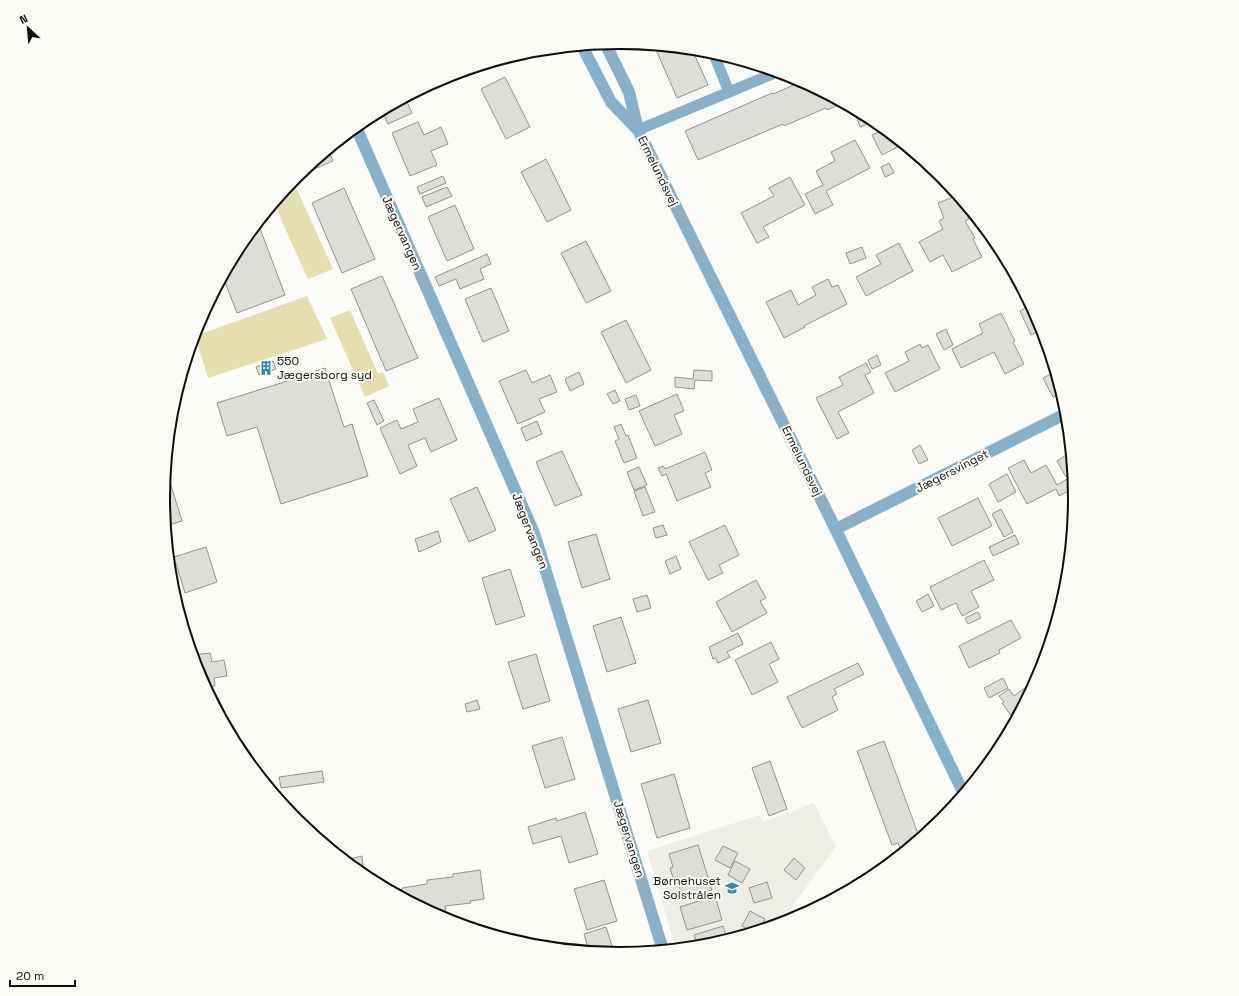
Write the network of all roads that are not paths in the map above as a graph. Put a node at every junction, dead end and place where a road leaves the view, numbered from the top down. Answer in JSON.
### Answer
{"nodes":[{"id":1,"x":608,"y":49,"type":"edge"},
{"id":2,"x":584,"y":51,"type":"edge"},
{"id":3,"x":716,"y":60,"type":"edge"},
{"id":4,"x":770,"y":75,"type":"edge"},
{"id":5,"x":729,"y":92,"type":"junction"},
{"id":6,"x":638,"y":130,"type":"junction"},
{"id":7,"x":359,"y":133,"type":"edge"},
{"id":8,"x":1061,"y":416,"type":"edge"},
{"id":9,"x":836,"y":529,"type":"junction"},
{"id":10,"x":961,"y":789,"type":"edge"},
{"id":11,"x":661,"y":945,"type":"edge"}],
"edges":[{"from":1,"to":6,"type":"street","name":"Ermelundsvej"},
{"from":2,"to":6,"type":"street","name":"Ermelundsvej"},
{"from":3,"to":5,"type":"lane"},
{"from":4,"to":5,"type":"lane","name":"Ermelundsvej"},
{"from":5,"to":6,"type":"lane","name":"Ermelundsvej"},
{"from":6,"to":9,"type":"street","name":"Ermelundsvej"},
{"from":7,"to":11,"type":"street","name":"Jægervangen"},
{"from":8,"to":9,"type":"street","name":"Jægersvinget"},
{"from":9,"to":10,"type":"street","name":"Ermelundsvej"}]}
